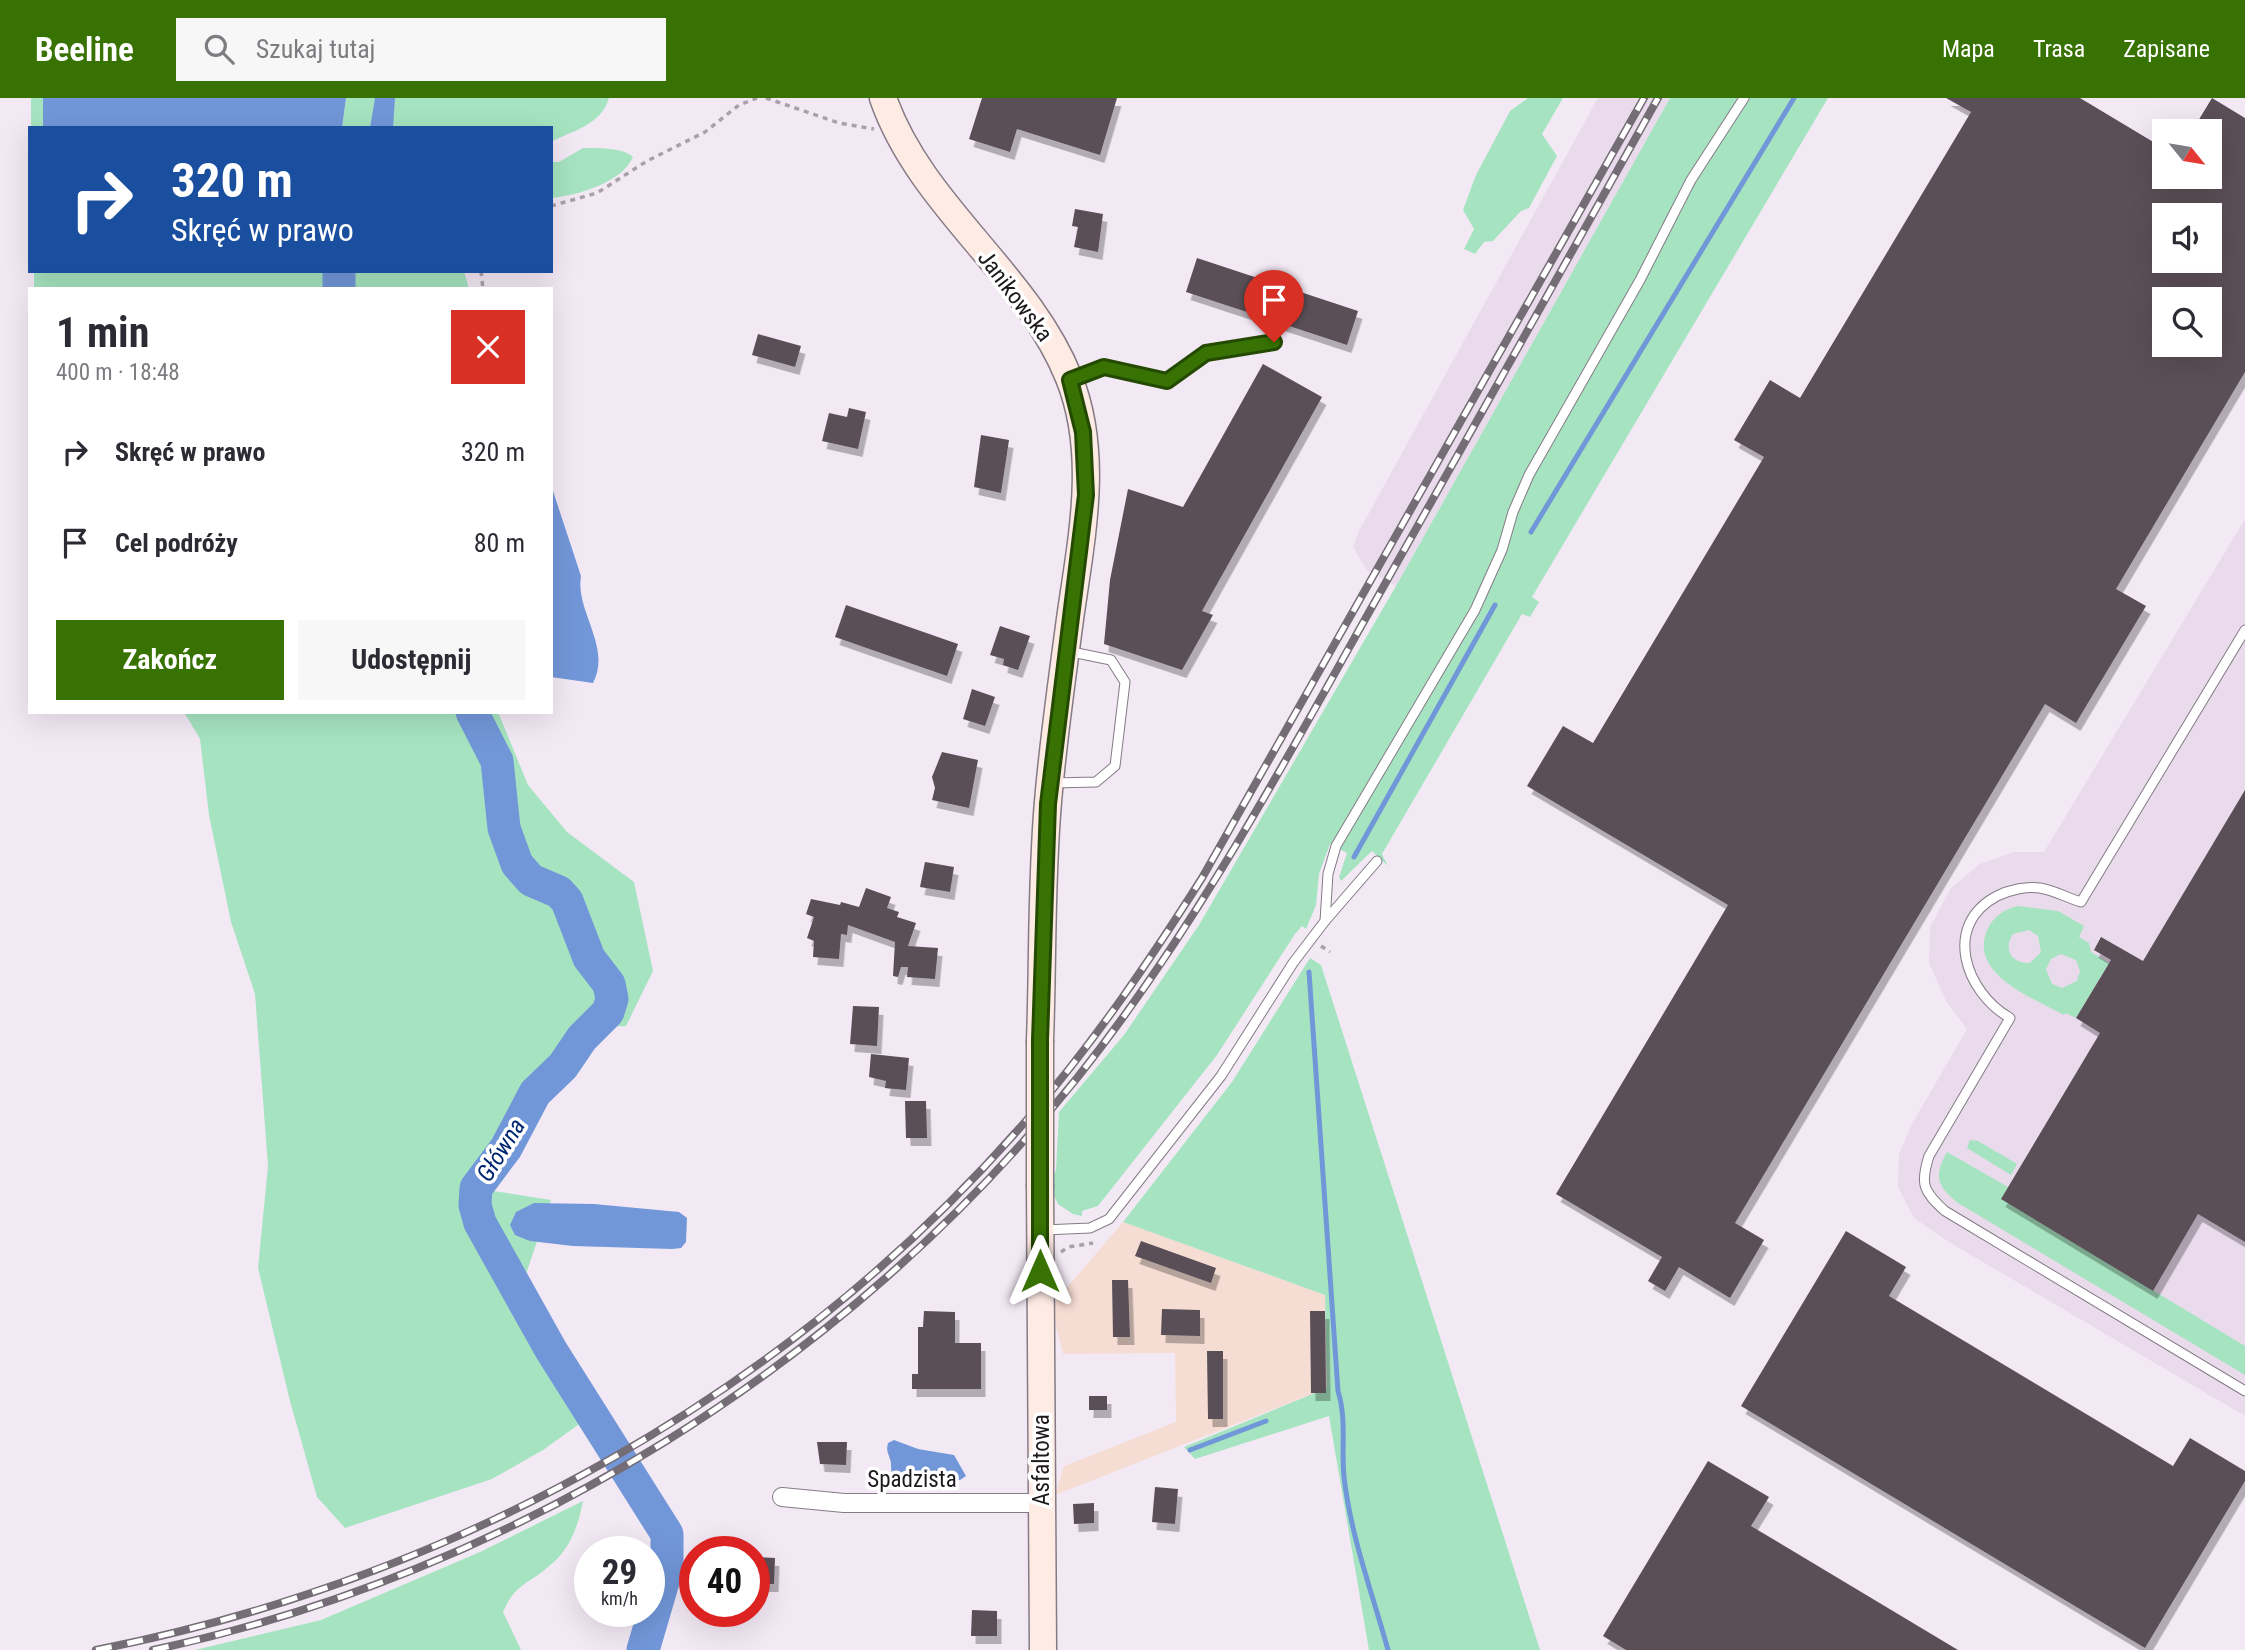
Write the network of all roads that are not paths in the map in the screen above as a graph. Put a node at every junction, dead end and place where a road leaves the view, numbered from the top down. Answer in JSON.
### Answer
{"nodes":[{"id":1,"x":883,"y":98,"type":"edge"},
{"id":2,"x":1744,"y":98,"type":"edge"},
{"id":3,"x":1274,"y":342,"type":"dead end"},
{"id":4,"x":1070,"y":380,"type":"junction"},
{"id":5,"x":2245,"y":630,"type":"edge"},
{"id":6,"x":1066,"y":651,"type":"junction"},
{"id":7,"x":1050,"y":783,"type":"junction"},
{"id":8,"x":1377,"y":862,"type":"dead end"},
{"id":9,"x":1325,"y":921,"type":"junction"},
{"id":10,"x":1040,"y":1230,"type":"junction"},
{"id":11,"x":1040,"y":1270,"type":"joint"},
{"id":12,"x":2245,"y":1391,"type":"edge"},
{"id":13,"x":782,"y":1497,"type":"dead end"},
{"id":14,"x":1041,"y":1503,"type":"junction"},
{"id":15,"x":1042,"y":1650,"type":"edge"}],
"edges":[{"from":1,"to":4,"type":"street","name":"Janikowska"},
{"from":2,"to":9,"type":"lane"},
{"from":3,"to":4,"type":"lane"},
{"from":4,"to":6,"type":"street","name":"Janikowska"},
{"from":5,"to":12,"type":"lane"},
{"from":6,"to":7,"type":"street","name":"Janikowska"},
{"from":6,"to":7,"type":"lane"},
{"from":7,"to":10,"type":"street","name":"Janikowska","bridge":true},
{"from":8,"to":9,"type":"lane"},
{"from":9,"to":10,"type":"lane"},
{"from":10,"to":11,"type":"street","name":"Janikowska"},
{"from":11,"to":14,"type":"street","name":"Asfaltowa"},
{"from":13,"to":14,"type":"street","name":"Spadzista"},
{"from":14,"to":15,"type":"street","name":"Asfaltowa"}]}
